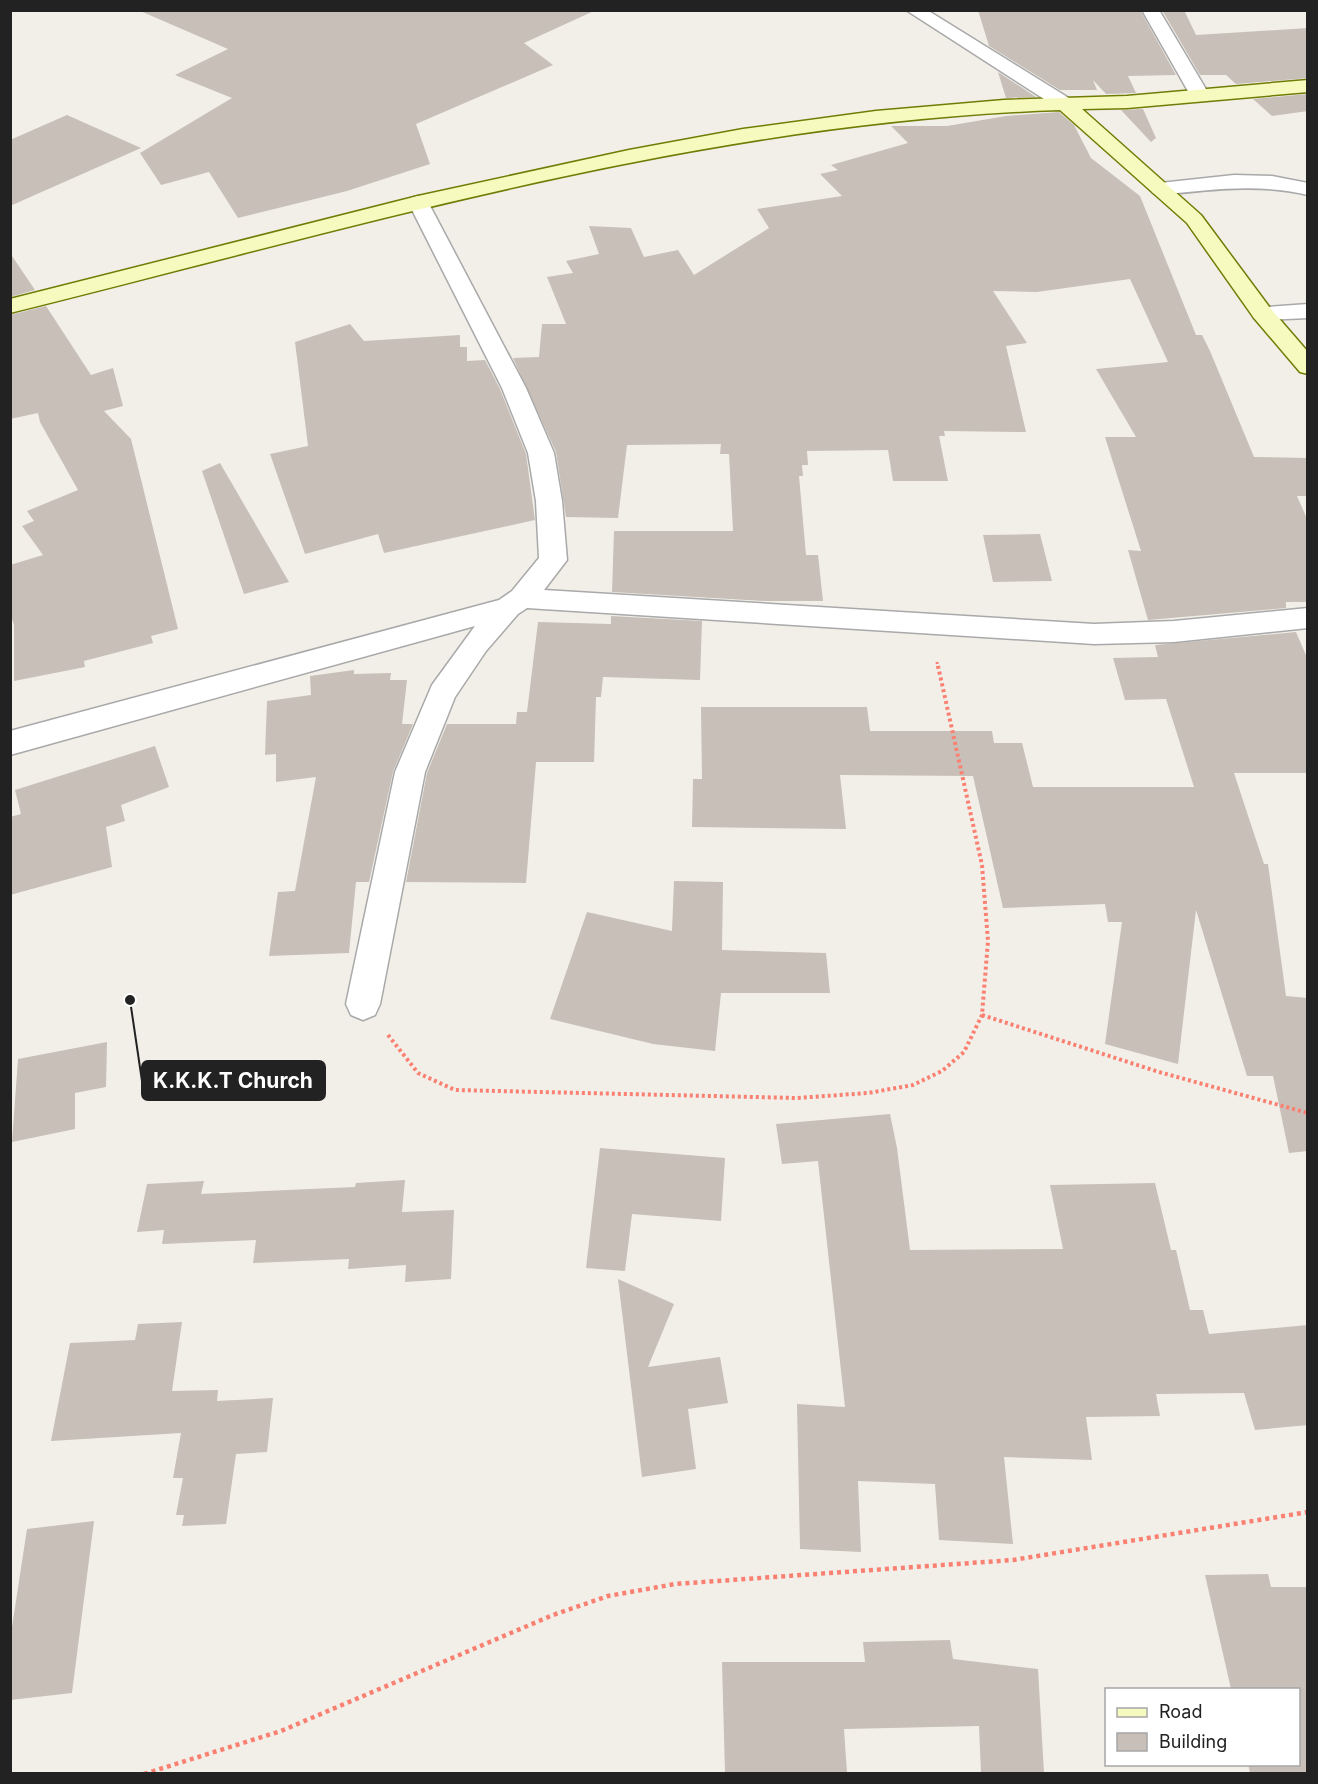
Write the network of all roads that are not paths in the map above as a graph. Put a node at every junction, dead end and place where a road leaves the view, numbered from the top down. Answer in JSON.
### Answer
{"nodes":[{"id":1,"x":914,"y":10,"type":"edge"},
{"id":2,"x":1150,"y":10,"type":"edge"},
{"id":3,"x":1308,"y":86,"type":"edge"},
{"id":4,"x":1200,"y":96,"type":"junction"},
{"id":5,"x":1065,"y":104,"type":"junction"},
{"id":6,"x":1160,"y":189,"type":"junction"},
{"id":7,"x":1308,"y":189,"type":"edge"},
{"id":8,"x":418,"y":202,"type":"junction"},
{"id":9,"x":10,"y":306,"type":"edge"},
{"id":10,"x":1308,"y":311,"type":"edge"},
{"id":11,"x":1262,"y":313,"type":"junction"},
{"id":12,"x":1308,"y":367,"type":"edge"},
{"id":13,"x":515,"y":603,"type":"junction"},
{"id":14,"x":1308,"y":618,"type":"edge"},
{"id":15,"x":10,"y":743,"type":"edge"},
{"id":16,"x":363,"y":1004,"type":"road end"}],
"edges":[{"from":1,"to":5,"type":"street"},
{"from":2,"to":4,"type":"street"},
{"from":3,"to":4,"type":"street"},
{"from":4,"to":5,"type":"street"},
{"from":5,"to":6,"type":"street"},
{"from":5,"to":8,"type":"street"},
{"from":6,"to":7,"type":"street"},
{"from":6,"to":11,"type":"street"},
{"from":8,"to":9,"type":"street"},
{"from":8,"to":13,"type":"street"},
{"from":10,"to":11,"type":"street"},
{"from":11,"to":12,"type":"street"},
{"from":13,"to":14,"type":"street"},
{"from":13,"to":15,"type":"street"},
{"from":13,"to":16,"type":"street"}]}
